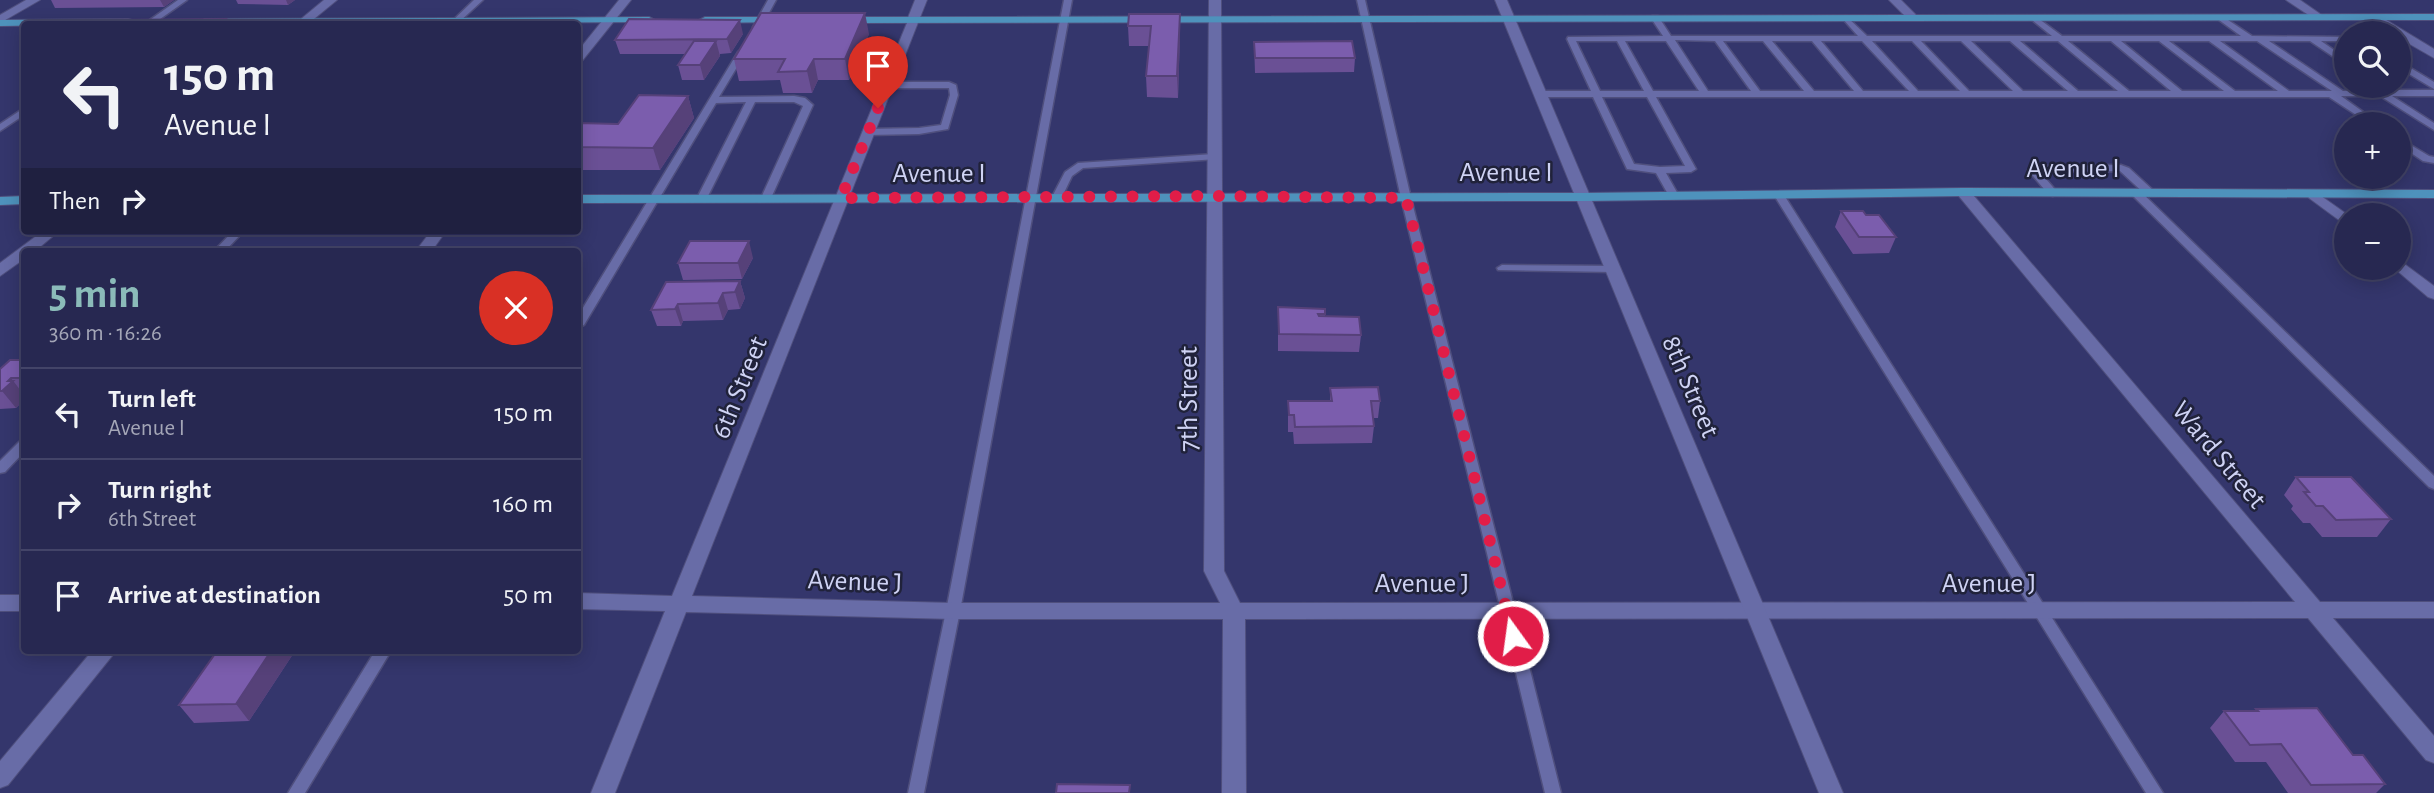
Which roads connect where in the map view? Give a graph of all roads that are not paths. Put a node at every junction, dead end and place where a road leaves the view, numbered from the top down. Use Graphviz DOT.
graph roads {
  1 [pos="34,0"];
  2 [pos="183,0"];
  3 [pos="331,0"];
  4 [pos="479,0"];
  5 [pos="625,0"];
  6 [pos="772,0"];
  7 [pos="921,0"];
  8 [pos="1069,0"];
  9 [pos="1215,0"];
  10 [pos="1361,0"];
  11 [pos="1501,0"];
  12 [pos="1895,0"];
  13 [pos="2292,0"];
  14 [pos="2374,17"];
  15 [pos="2434,17"];
  16 [pos="1065,18"];
  17 [pos="1364,18"];
  18 [pos="1508,18"];
  19 [pos="1654,18"];
  20 [pos="1846,18"];
  21 [pos="1913,18"];
  22 [pos="2035,18"];
  23 [pos="2222,18"];
  24 [pos="2320,18"];
  25 [pos="1215,19"];
  26 [pos="608,20"];
  27 [pos="663,20"];
  28 [pos="691,20"];
  29 [pos="761,20"];
  30 [pos="789,20"];
  31 [pos="830,20"];
  32 [pos="913,20"];
  33 [pos="153,21"];
  34 [pos="305,21"];
  35 [pos="457,21"];
  36 [pos="557,21"];
  37 [pos="0,22"];
  38 [pos="21,22"];
  39 [pos="754,31"];
  40 [pos="1619,38"];
  41 [pos="1669,38"];
  42 [pos="1717,38"];
  43 [pos="1765,38"];
  44 [pos="1814,38"];
  45 [pos="1865,38"];
  46 [pos="1914,38"];
  47 [pos="1963,38"];
  48 [pos="2012,38"];
  49 [pos="2059,38"];
  50 [pos="2112,38"];
  51 [pos="2160,38"];
  52 [pos="2210,38"];
  53 [pos="2254,38"];
  54 [pos="2311,38"];
  55 [pos="2334,39"];
  56 [pos="747,43"];
  57 [pos="581,54"];
  58 [pos="2334,54"];
  59 [pos="2434,54"];
  60 [pos="2411,72"];
  61 [pos="887,85"];
  62 [pos="2434,86"];
  63 [pos="2411,91"];
  64 [pos="2334,92"];
  65 [pos="2127,93"];
  66 [pos="2286,93"];
  67 [pos="2334,93"];
  68 [pos="2434,93"];
  69 [pos="1540,94"];
  70 [pos="1597,94"];
  71 [pos="1650,94"];
  72 [pos="1705,94"];
  73 [pos="1758,94"];
  74 [pos="1811,94"];
  75 [pos="1861,94"];
  76 [pos="1916,94"];
  77 [pos="1967,94"];
  78 [pos="2021,94"];
  79 [pos="2076,94"];
  80 [pos="2180,94"];
  81 [pos="2234,94"];
  82 [pos="2342,98"];
  83 [pos="2394,98"];
  84 [pos="752,99"];
  85 [pos="713,100"];
  86 [pos="2361,112"];
  87 [pos="21,113"];
  88 [pos="2434,127"];
  89 [pos="0,128"];
  90 [pos="868,132"];
  91 [pos="2411,149"];
  92 [pos="1214,157"];
  93 [pos="2434,160"];
  94 [pos="1660,170"];
  95 [pos="1963,192"];
  96 [pos="2053,193"];
  97 [pos="2136,193"];
  98 [pos="2151,194"];
  99 [pos="2434,194"];
  100 [pos="1779,195"];
  101 [pos="2314,195"];
  102 [pos="1214,196"];
  103 [pos="1674,196"];
  104 [pos="1030,197"];
  105 [pos="1057,197"];
  106 [pos="1583,197"];
  107 [pos="653,198"];
  108 [pos="702,198"];
  109 [pos="766,198"];
  110 [pos="841,198"];
  111 [pos="1406,198"];
  112 [pos="581,199"];
  113 [pos="21,200"];
  114 [pos="0,201"];
  115 [pos="2334,211"];
  116 [pos="47,235"];
  117 [pos="235,235"];
  118 [pos="30,248"];
  119 [pos="222,248"];
  120 [pos="21,255"];
  121 [pos="1502,268"];
  122 [pos="1613,269"];
  123 [pos="0,271"];
  124 [pos="2411,275"];
  125 [pos="2434,294"];
  126 [pos="581,319"];
  127 [pos="21,448"];
  128 [pos="0,469"];
  129 [pos="2434,484"];
  130 [pos="581,601"];
  131 [pos="0,603"];
  132 [pos="21,603"];
  133 [pos="679,604"];
  134 [pos="1506,610"];
  135 [pos="1755,610"];
  136 [pos="2040,610"];
  137 [pos="2315,610"];
  138 [pos="2434,610"];
  139 [pos="953,611"];
  140 [pos="1234,611"];
  141 [pos="103,654"];
  142 [pos="381,654"];
  143 [pos="2434,752"];
  144 [pos="0,778"];
  145 [pos="296,793"];
  146 [pos="603,793"];
  147 [pos="916,793"];
  148 [pos="1234,793"];
  149 [pos="1553,793"];
  150 [pos="1831,793"];
  151 [pos="2155,793"];
  1 -- 37 [label="street"];
  2 -- 33 [label="lane"];
  3 -- 34 [label="street"];
  4 -- 35 [label="lane"];
  5 -- 26 [label="street"];
  6 -- 29 [label="lane"];
  7 -- 32 [label="street, 6th Street"];
  8 -- 16 [label="lane"];
  9 -- 25 [label="street, 7th Street"];
  10 -- 17 [label="lane"];
  11 -- 18 [label="street, 8th Street"];
  12 -- 21 [label="street"];
  13 -- 24 [label="street"];
  14 -- 15 [label="main road"];
  14 -- 24 [label="main road"];
  14 -- 59 [label="street"];
  16 -- 25 [label="main road"];
  16 -- 32 [label="main road"];
  16 -- 104 [label="lane"];
  17 -- 18 [label="main road"];
  17 -- 25 [label="main road"];
  17 -- 111 [label="lane"];
  18 -- 19 [label="main road"];
  18 -- 69 [label="street, 8th Street"];
  19 -- 20 [label="main road"];
  19 -- 41 [label="lane"];
  20 -- 21 [label="main road"];
  20 -- 45 [label="lane"];
  21 -- 22 [label="main road"];
  22 -- 23 [label="main road"];
  22 -- 49 [label="lane"];
  23 -- 24 [label="main road"];
  23 -- 53 [label="lane"];
  25 -- 92 [label="street, 7th Street"];
  26 -- 27 [label="main road"];
  26 -- 36 [label="main road"];
  26 -- 57 [label="street"];
  28 -- 29 [label="main road"];
  29 -- 30 [label="main road"];
  29 -- 39 [label="lane"];
  31 -- 32 [label="main road"];
  32 -- 61 [label="street, 6th Street"];
  37 -- 38 [label="main road"];
  40 -- 41 [label="lane"];
  40 -- 70 [label="lane"];
  40 -- 71 [label="lane"];
  41 -- 42 [label="lane"];
  41 -- 72 [label="lane"];
  42 -- 43 [label="lane"];
  42 -- 73 [label="lane"];
  43 -- 44 [label="lane"];
  43 -- 74 [label="lane"];
  44 -- 45 [label="lane"];
  44 -- 75 [label="lane"];
  45 -- 46 [label="lane"];
  45 -- 76 [label="lane"];
  46 -- 47 [label="lane"];
  46 -- 77 [label="lane"];
  47 -- 48 [label="lane"];
  47 -- 78 [label="lane"];
  48 -- 49 [label="lane"];
  48 -- 79 [label="lane"];
  49 -- 50 [label="lane"];
  49 -- 65 [label="lane"];
  50 -- 51 [label="lane"];
  50 -- 80 [label="lane"];
  51 -- 52 [label="lane"];
  51 -- 81 [label="lane"];
  52 -- 53 [label="lane"];
  52 -- 66 [label="lane"];
  53 -- 54 [label="lane"];
  53 -- 64 [label="lane"];
  54 -- 55 [label="lane"];
  54 -- 58 [label="lane"];
  56 -- 85 [label="lane"];
  60 -- 62 [label="lane"];
  61 -- 90 [label="street, 6th Street"];
  61 -- 90 [label="lane"];
  63 -- 68 [label="lane"];
  65 -- 79 [label="lane"];
  65 -- 80 [label="lane"];
  66 -- 67 [label="lane"];
  66 -- 81 [label="lane"];
  69 -- 70 [label="lane"];
  69 -- 106 [label="street, 8th Street"];
  70 -- 71 [label="lane"];
  70 -- 94 [label="lane"];
  71 -- 72 [label="lane"];
  71 -- 94 [label="lane"];
  72 -- 73 [label="lane"];
  73 -- 74 [label="lane"];
  74 -- 75 [label="lane"];
  75 -- 76 [label="lane"];
  76 -- 77 [label="lane"];
  77 -- 78 [label="lane"];
  78 -- 79 [label="lane"];
  80 -- 81 [label="lane"];
  82 -- 86 [label="lane"];
  83 -- 88 [label="lane"];
  84 -- 85 [label="lane"];
  84 -- 108 [label="lane"];
  84 -- 109 [label="lane"];
  85 -- 107 [label="lane"];
  87 -- 89 [label="lane"];
  90 -- 110 [label="street, 6th Street"];
  91 -- 93 [label="lane"];
  92 -- 102 [label="street, 7th Street"];
  92 -- 105 [label="lane"];
  94 -- 103 [label="lane"];
  95 -- 96 [label="main road, Avenue I"];
  95 -- 100 [label="main road, Avenue I"];
  95 -- 137 [label="street, Ward Street"];
  96 -- 97 [label="main road, Avenue I"];
  96 -- 98 [label="lane"];
  97 -- 98 [label="main road, Avenue I"];
  97 -- 129 [label="lane"];
  98 -- 101 [label="main road, Avenue I"];
  99 -- 101 [label="main road, Avenue I"];
  100 -- 103 [label="main road, Avenue I"];
  100 -- 136 [label="lane"];
  101 -- 115 [label="street"];
  102 -- 105 [label="main road, Avenue I"];
  102 -- 111 [label="main road, Avenue I"];
  102 -- 140 [label="street, 7th Street"];
  103 -- 106 [label="main road, Avenue I"];
  104 -- 105 [label="main road, Avenue I"];
  104 -- 110 [label="main road, Avenue I"];
  104 -- 139 [label="lane"];
  106 -- 111 [label="main road, Avenue I"];
  106 -- 122 [label="street, 8th Street"];
  107 -- 108 [label="main road, Avenue I"];
  107 -- 112 [label="main road, Avenue I"];
  107 -- 126 [label="lane"];
  108 -- 109 [label="main road, Avenue I"];
  109 -- 110 [label="main road, Avenue I"];
  110 -- 133 [label="street, 6th Street"];
  111 -- 134 [label="lane"];
  113 -- 114 [label="main road"];
  116 -- 118 [label="street"];
  117 -- 119 [label="lane"];
  120 -- 123 [label="street"];
  121 -- 122 [label="lane"];
  122 -- 135 [label="street, 8th Street"];
  124 -- 125 [label="street"];
  127 -- 128 [label="lane"];
  130 -- 133 [label="street, Avenue J"];
  131 -- 132 [label="street"];
  133 -- 139 [label="street, Avenue J"];
  133 -- 146 [label="street, 6th Street"];
  134 -- 135 [label="street, Avenue J"];
  134 -- 140 [label="street, Avenue J"];
  134 -- 149 [label="lane"];
  135 -- 136 [label="street, Avenue J"];
  135 -- 150 [label="street, 8th Street"];
  136 -- 137 [label="street, Avenue J"];
  136 -- 151 [label="lane"];
  137 -- 138 [label="street, Avenue J"];
  137 -- 143 [label="street, Ward Street"];
  139 -- 140 [label="street, Avenue J"];
  139 -- 147 [label="lane"];
  140 -- 148 [label="street, 7th Street"];
  141 -- 144 [label="street"];
  142 -- 145 [label="lane"];
}
